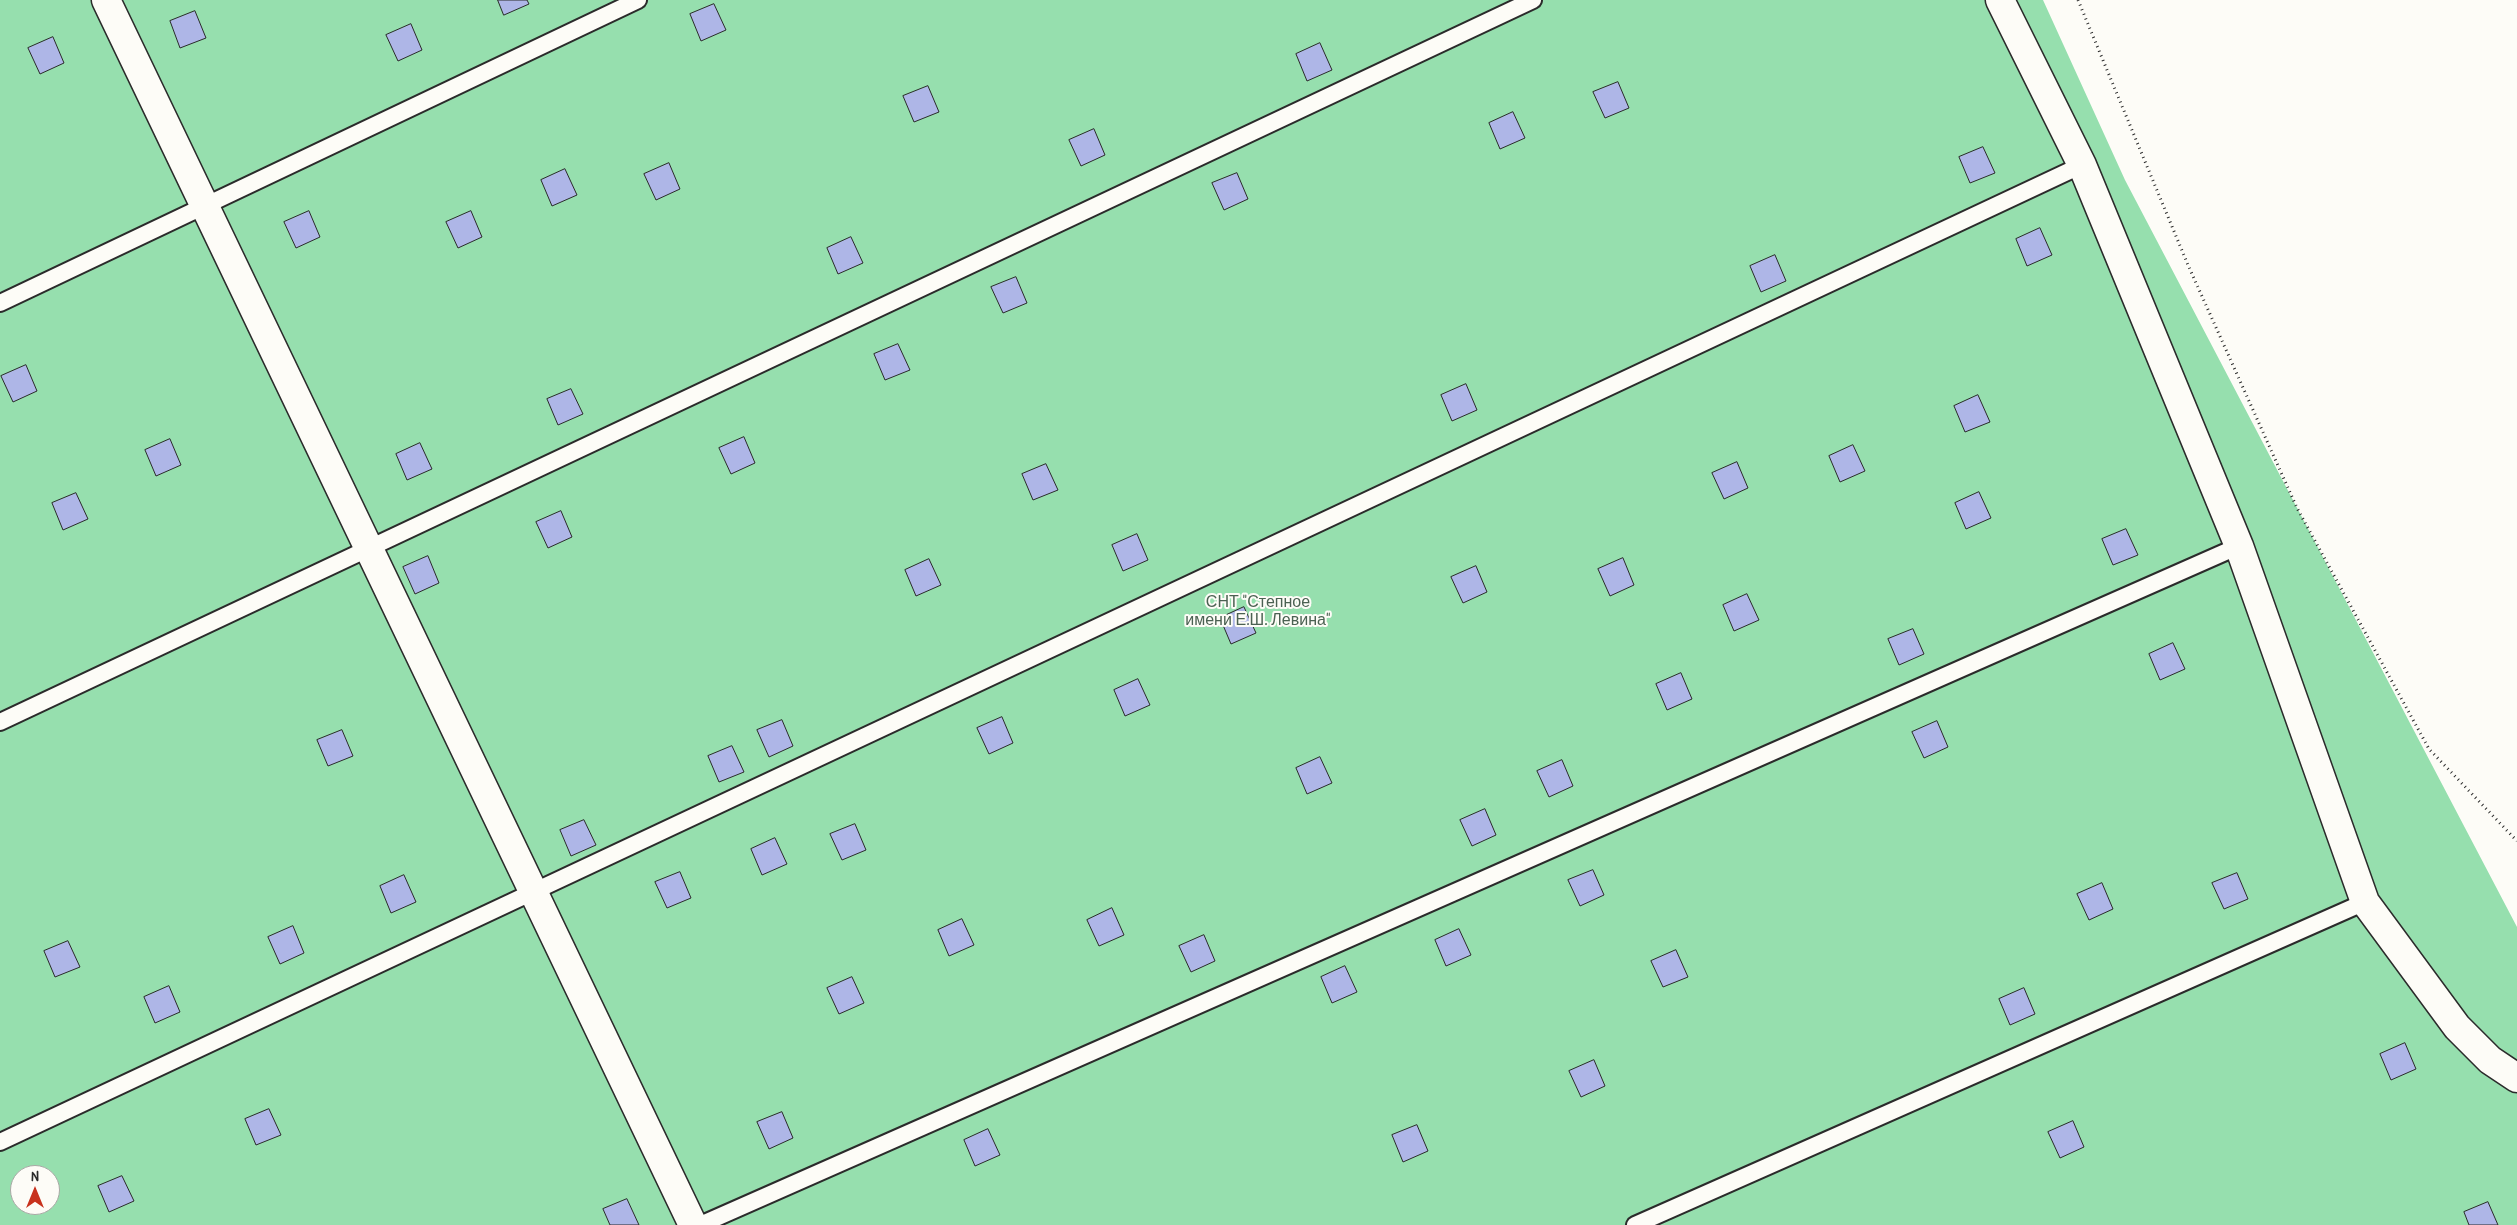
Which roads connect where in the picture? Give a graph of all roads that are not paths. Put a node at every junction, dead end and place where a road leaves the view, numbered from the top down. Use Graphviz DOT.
graph roads {
  1 [pos="106,0"];
  2 [pos="638,0"];
  3 [pos="1533,0"];
  4 [pos="2000,0"];
  5 [pos="2082,165"];
  6 [pos="204,206"];
  7 [pos="0,303"];
  8 [pos="2239,546"];
  9 [pos="370,550"];
  10 [pos="0,722"];
  11 [pos="534,892"];
  12 [pos="2365,902"];
  13 [pos="2517,1078"];
  14 [pos="0,1142"];
  15 [pos="693,1225"];
  16 [pos="700,1225"];
  17 [pos="1635,1225"];
  1 -- 6 [label="street"];
  2 -- 6 [label="lane"];
  3 -- 9 [label="lane"];
  4 -- 5 [label="street"];
  5 -- 8 [label="street"];
  5 -- 11 [label="lane"];
  6 -- 7 [label="lane"];
  6 -- 9 [label="street"];
  8 -- 12 [label="street"];
  8 -- 16 [label="lane"];
  9 -- 10 [label="lane"];
  9 -- 11 [label="street"];
  11 -- 14 [label="lane"];
  11 -- 15 [label="street"];
  12 -- 13 [label="street"];
  12 -- 17 [label="lane"];
}
